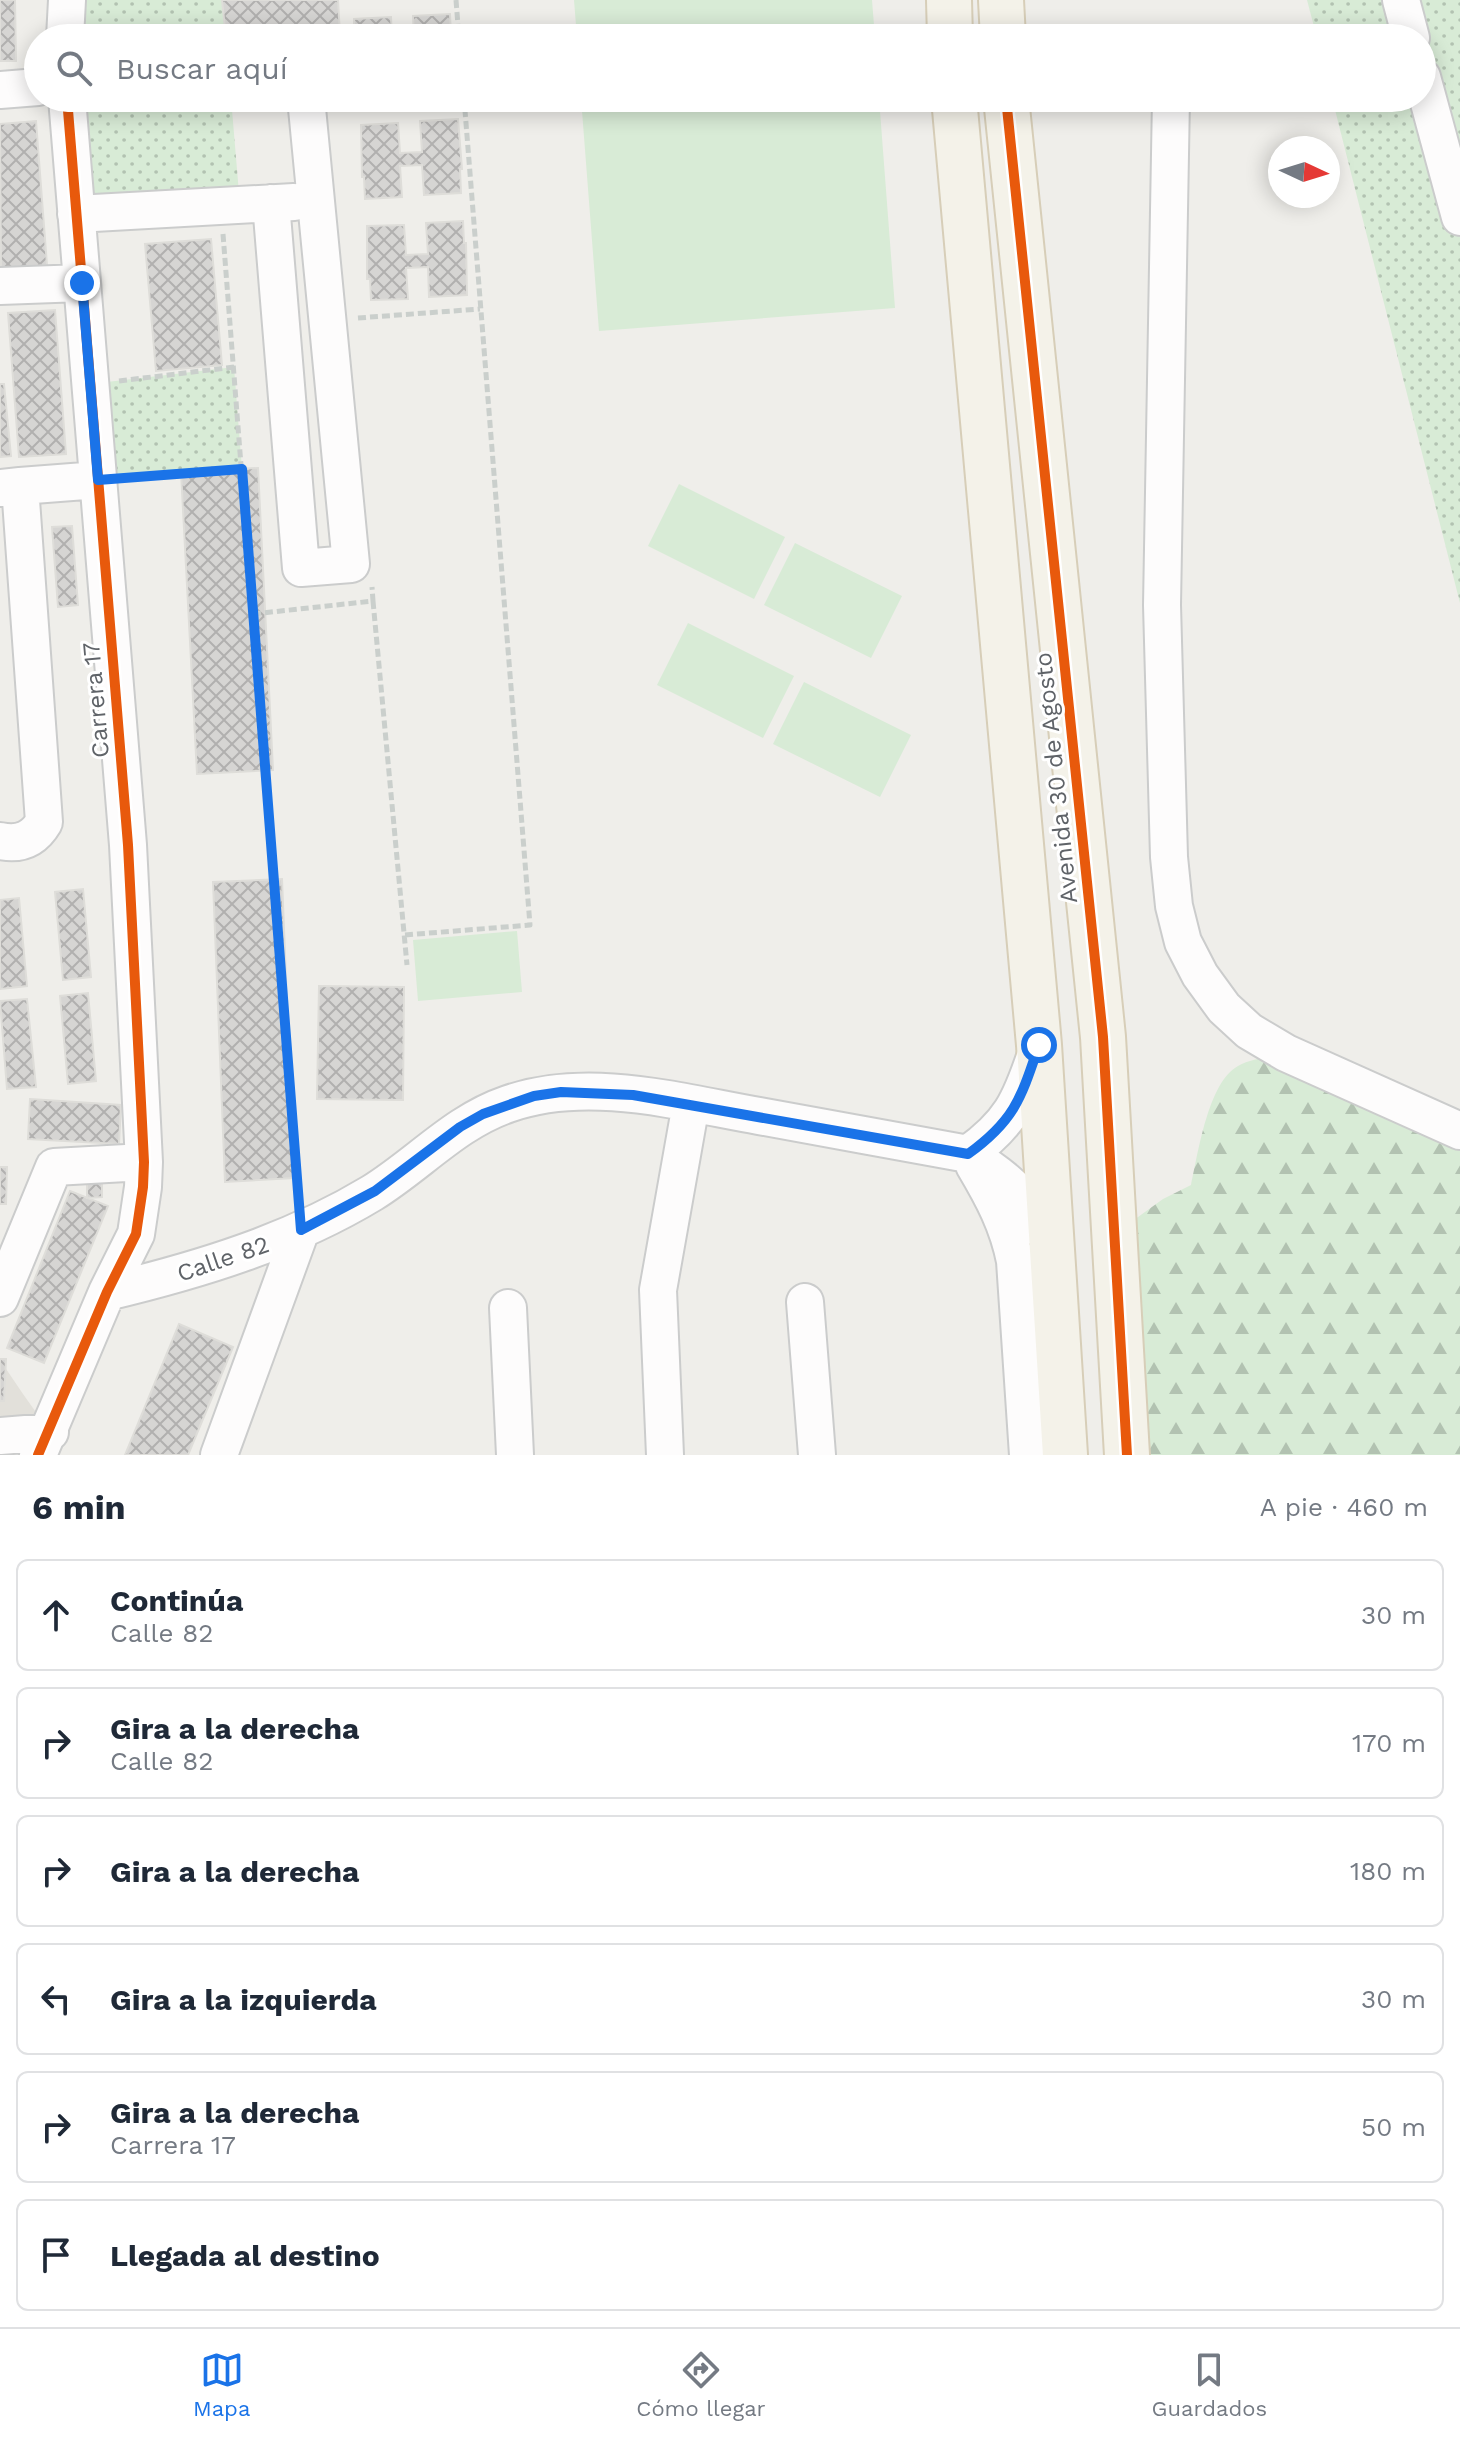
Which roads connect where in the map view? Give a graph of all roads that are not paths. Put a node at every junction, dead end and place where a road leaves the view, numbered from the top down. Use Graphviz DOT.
graph roads {
  1 [pos="67,0"];
  2 [pos="949,0"];
  3 [pos="1001,0"];
  4 [pos="1401,0"];
  5 [pos="66,24"];
  6 [pos="950,24"];
  7 [pos="1002,24"];
  8 [pos="1407,24"];
  9 [pos="24,88"];
  10 [pos="0,90"];
  11 [pos="68,112"];
  12 [pos="307,112"];
  13 [pos="955,112"];
  14 [pos="1007,112"];
  15 [pos="1171,112"];
  16 [pos="1432,112"];
  17 [pos="316,200"];
  18 [pos="271,203"];
  19 [pos="76,214"];
  20 [pos="1460,217"];
  21 [pos="82,283"];
  22 [pos="0,286"];
  23 [pos="98,480"];
  24 [pos="10,487"];
  25 [pos="0,841"];
  26 [pos="1039,1045"];
  27 [pos="691,1104"];
  28 [pos="1460,1131"];
  29 [pos="968,1154"];
  30 [pos="144,1162"];
  31 [pos="15,1226"];
  32 [pos="301,1230"];
  33 [pos="1051,1244"];
  34 [pos="107,1292"];
  35 [pos="0,1298"];
  36 [pos="805,1302"];
  37 [pos="508,1308"];
  38 [pos="242,1394"];
  39 [pos="0,1436"];
  40 [pos="44,1444"];
  41 [pos="219,1455"];
  42 [pos="246,1455"];
  43 [pos="515,1455"];
  44 [pos="665,1455"];
  45 [pos="817,1455"];
  46 [pos="1028,1455"];
  47 [pos="1065,1455"];
  48 [pos="1127,1455"];
  1 -- 5 [label="street"];
  2 -- 6 [label="main road"];
  3 -- 7 [label="main road"];
  4 -- 8 [label="street"];
  9 -- 10 [label="street"];
  11 -- 19 [label="street, Carrera 17"];
  12 -- 17 [label="street"];
  13 -- 26 [label="main road, Avenida 30 de Agosto"];
  14 -- 48 [label="main road, Avenida 30 de Agosto"];
  15 -- 28 [label="street"];
  16 -- 20 [label="street"];
  17 -- 18 [label="street"];
  17 -- 18 [label="street"];
  18 -- 19 [label="street"];
  19 -- 21 [label="street, Carrera 17"];
  21 -- 22 [label="street"];
  21 -- 23 [label="street, Carrera 17"];
  23 -- 24 [label="street"];
  23 -- 30 [label="street, Carrera 17"];
  24 -- 25 [label="street"];
  26 -- 29 [label="street"];
  26 -- 33 [label="main road, Avenida 30 de Agosto"];
  27 -- 29 [label="street, Calle 82"];
  27 -- 32 [label="street, Calle 82"];
  27 -- 44 [label="street"];
  29 -- 33 [label="street, Calle 82"];
  29 -- 46 [label="street"];
  30 -- 31 [label="street"];
  30 -- 34 [label="street, Carrera 17"];
  31 -- 35 [label="street"];
  32 -- 34 [label="street, Calle 82"];
  32 -- 38 [label="street"];
  33 -- 47 [label="main road, Avenida 30 de Agosto"];
  34 -- 40 [label="street, Carrera 17"];
  36 -- 45 [label="street"];
  37 -- 43 [label="street"];
  38 -- 41 [label="street"];
  38 -- 42 [label="street"];
  39 -- 40 [label="street"];
}
